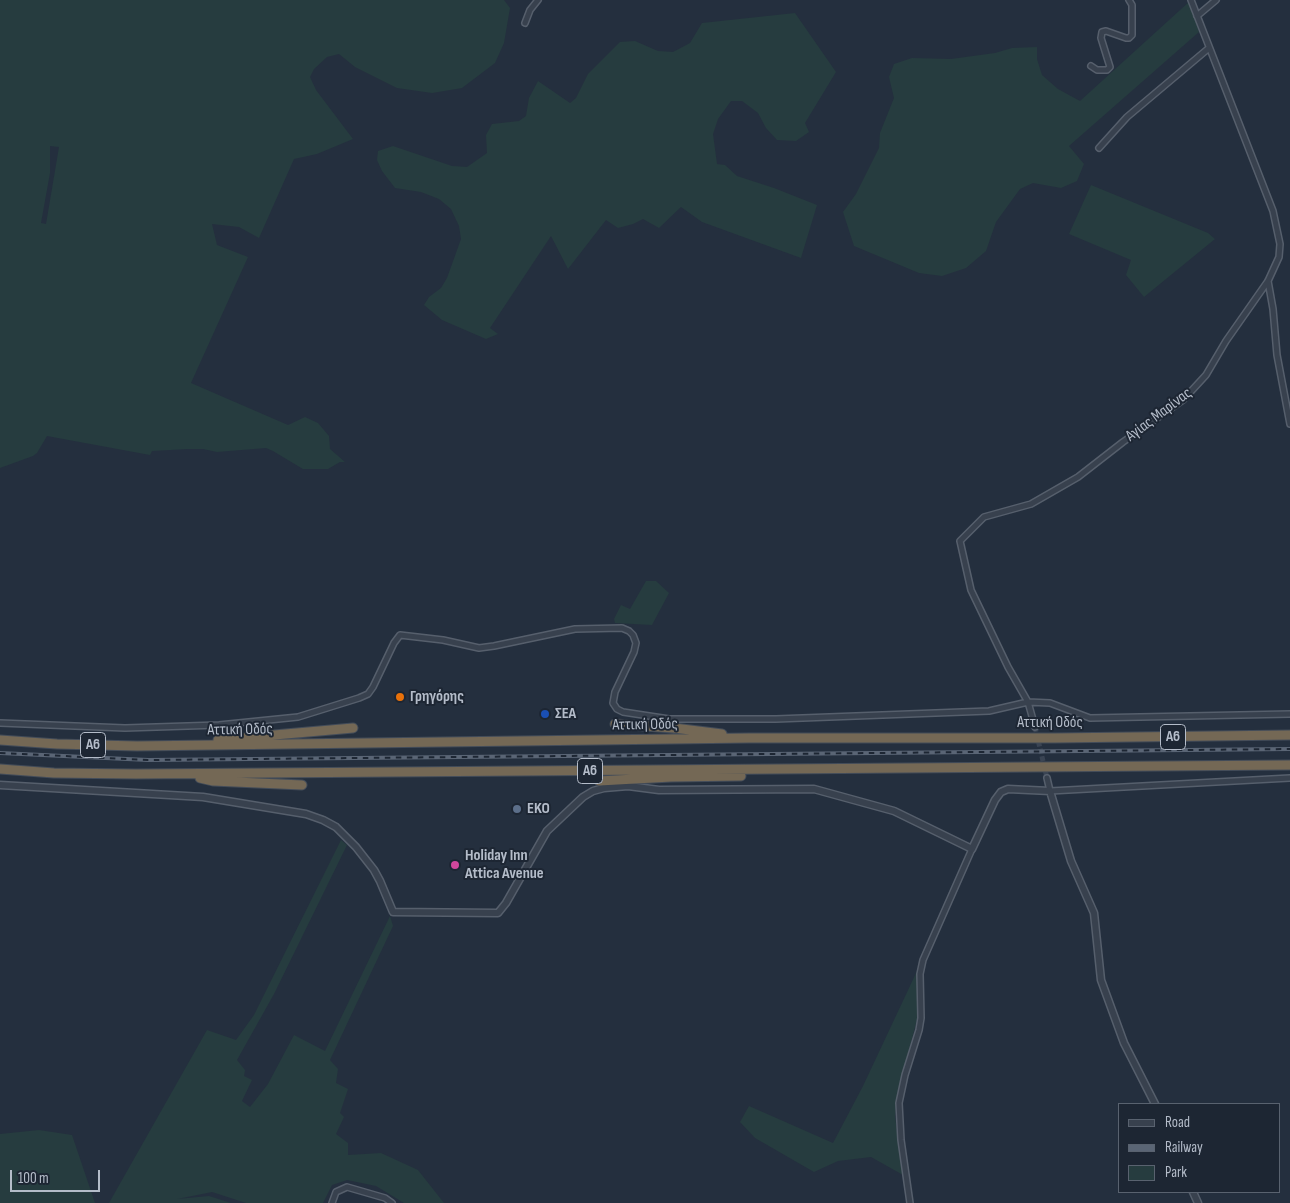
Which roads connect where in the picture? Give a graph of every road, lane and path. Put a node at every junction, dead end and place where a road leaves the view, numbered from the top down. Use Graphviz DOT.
graph roads {
  1 [pos="538,0"];
  2 [pos="1129,0"];
  3 [pos="1191,0"];
  4 [pos="1216,0"];
  5 [pos="1197,16"];
  6 [pos="525,23"];
  7 [pos="1209,48"];
  8 [pos="1092,66"];
  9 [pos="1099,148"];
  10 [pos="1268,281"];
  11 [pos="1290,424"];
  12 [pos="1028,702"];
  13 [pos="1290,714"];
  14 [pos="0,723"];
  15 [pos="615,724"];
  16 [pos="1035,727"];
  17 [pos="353,728"];
  18 [pos="1290,735"];
  19 [pos="749,738"];
  20 [pos="0,740"];
  21 [pos="187,746"];
  22 [pos="1290,765"];
  23 [pos="0,769"];
  24 [pos="821,770"];
  25 [pos="185,774"];
  26 [pos="1047,778"];
  27 [pos="1290,778"];
  28 [pos="599,781"];
  29 [pos="0,785"];
  30 [pos="302,785"];
  31 [pos="1050,791"];
  32 [pos="972,849"];
  33 [pos="1154,1103"];
  34 [pos="332,1203"];
  35 [pos="392,1203"];
  36 [pos="910,1203"];
  1 -- 6 [label="street"];
  2 -- 8 [label="street"];
  3 -- 5 [label="street, Αγίας Μαρίνας"];
  4 -- 5 [label="street"];
  5 -- 7 [label="street, Αγίας Μαρίνας"];
  7 -- 9 [label="street"];
  7 -- 10 [label="street, Αγίας Μαρίνας"];
  10 -- 11 [label="street"];
  10 -- 12 [label="street, Αγίας Μαρίνας"];
  12 -- 13 [label="street"];
  12 -- 14 [label="street"];
  12 -- 16 [label="street"];
  15 -- 19 [label="highway"];
  17 -- 21 [label="highway"];
  18 -- 19 [label="highway, Αττική Οδός / Α6"];
  19 -- 21 [label="highway, Αττική Οδός / Α6"];
  20 -- 21 [label="highway, Αττική Οδός / Α6"];
  22 -- 24 [label="highway, Α6"];
  23 -- 25 [label="highway, Α6"];
  24 -- 25 [label="highway, Α6"];
  24 -- 28 [label="highway"];
  25 -- 30 [label="highway"];
  26 -- 31 [label="street"];
  27 -- 31 [label="street"];
  29 -- 32 [label="street"];
  31 -- 32 [label="street"];
  31 -- 33 [label="street"];
  32 -- 36 [label="street"];
  34 -- 35 [label="street"];
}
